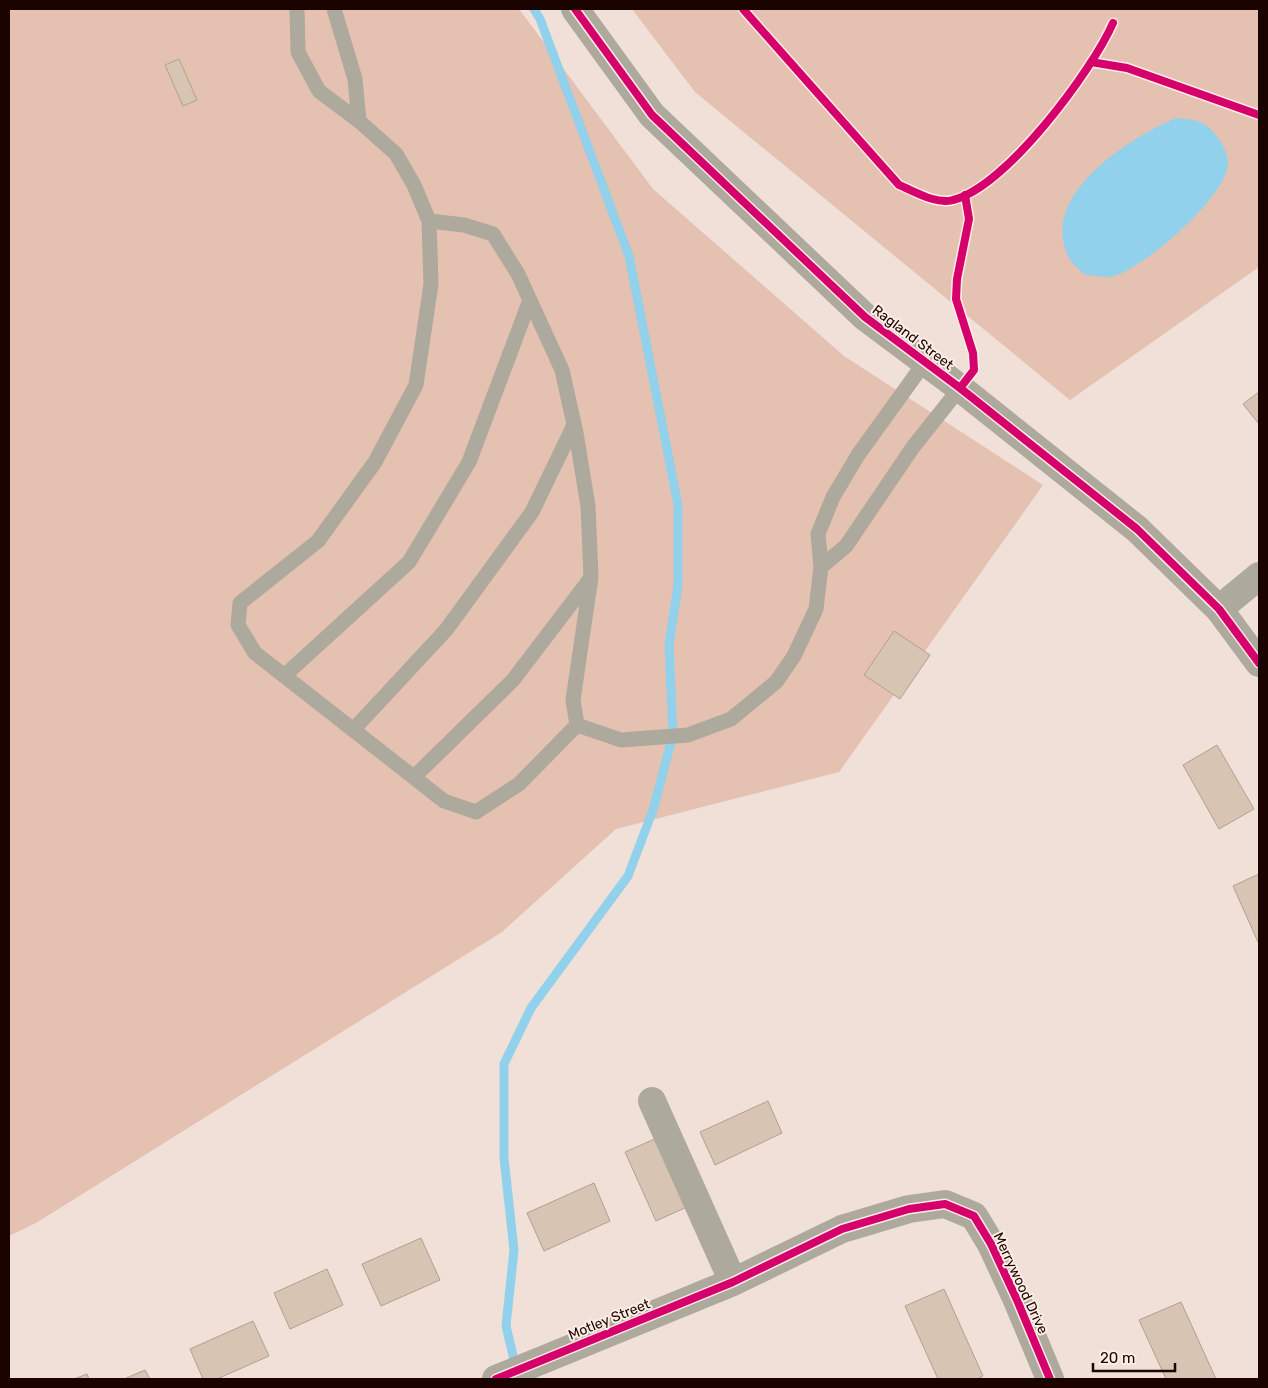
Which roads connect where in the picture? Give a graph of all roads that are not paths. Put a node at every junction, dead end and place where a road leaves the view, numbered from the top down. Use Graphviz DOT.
graph roads {
  1 [pos="297,9"];
  2 [pos="334,9"];
  3 [pos="574,9"];
  4 [pos="359,121"];
  5 [pos="429,221"];
  6 [pos="530,300"];
  7 [pos="925,362"];
  8 [pos="960,388"];
  9 [pos="574,425"];
  10 [pos="822,567"];
  11 [pos="1259,576"];
  12 [pos="591,577"];
  13 [pos="1219,609"];
  14 [pos="1259,663"];
  15 [pos="284,676"];
  16 [pos="577,725"];
  17 [pos="353,730"];
  18 [pos="414,777"];
  19 [pos="652,1101"];
  20 [pos="733,1282"];
  21 [pos="496,1379"];
  22 [pos="1050,1379"];
  1 -- 4 [label="lane"];
  2 -- 4 [label="lane"];
  3 -- 7 [label="street, Ragland Street"];
  4 -- 5 [label="lane"];
  5 -- 6 [label="lane"];
  5 -- 15 [label="lane"];
  6 -- 9 [label="lane"];
  6 -- 15 [label="lane"];
  7 -- 8 [label="street, Ragland Street"];
  7 -- 10 [label="lane"];
  8 -- 10 [label="lane"];
  8 -- 13 [label="street, Ragland Street"];
  9 -- 12 [label="lane"];
  9 -- 17 [label="lane"];
  10 -- 16 [label="lane"];
  11 -- 13 [label="street"];
  12 -- 16 [label="lane"];
  12 -- 18 [label="lane"];
  13 -- 14 [label="street, Ragland Street"];
  15 -- 17 [label="lane"];
  16 -- 18 [label="lane"];
  17 -- 18 [label="lane"];
  19 -- 20 [label="street"];
  20 -- 21 [label="street, Motley Street"];
  20 -- 22 [label="street, Merrywood Drive"];
}
